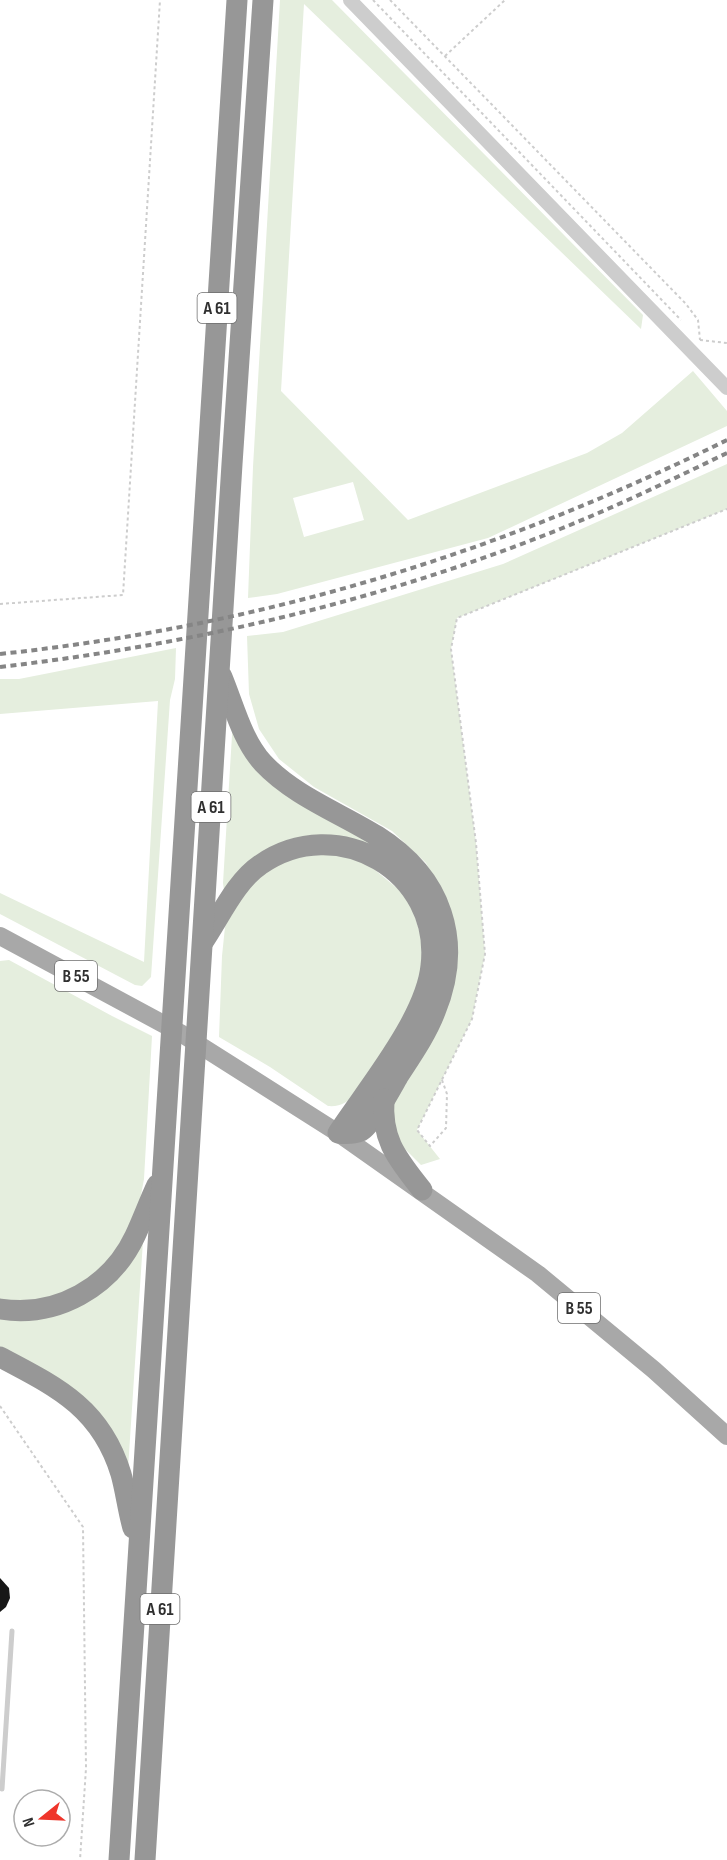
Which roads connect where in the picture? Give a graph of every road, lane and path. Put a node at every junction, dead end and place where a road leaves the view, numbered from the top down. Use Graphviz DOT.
graph roads {
  1 [pos="160,0"];
  2 [pos="237,0"];
  3 [pos="263,0"];
  4 [pos="350,0"];
  5 [pos="373,0"];
  6 [pos="390,0"];
  7 [pos="505,0"];
  8 [pos="445,56"];
  9 [pos="686,325"];
  10 [pos="693,333"];
  11 [pos="727,343"];
  12 [pos="696,346"];
  13 [pos="727,388"];
  14 [pos="727,509"];
  15 [pos="0,604"];
  16 [pos="453,638"];
  17 [pos="220,671"];
  18 [pos="0,936"];
  19 [pos="203,942"];
  20 [pos="384,1099"];
  21 [pos="338,1132"];
  22 [pos="162,1174"];
  23 [pos="422,1190"];
  24 [pos="0,1309"];
  25 [pos="0,1357"];
  26 [pos="0,1406"];
  27 [pos="727,1437"];
  28 [pos="139,1550"];
  29 [pos="12,1631"];
  30 [pos="2,1789"];
  31 [pos="80,1860"];
  32 [pos="119,1860"];
  33 [pos="145,1860"];
  1 -- 15 [label="path"];
  2 -- 22 [label="highway, A 61"];
  3 -- 17 [label="highway, A 61"];
  4 -- 12 [label="street"];
  5 -- 9 [label="path"];
  6 -- 8 [label="path"];
  7 -- 8 [label="path"];
  8 -- 12 [label="path"];
  10 -- 12 [label="path"];
  11 -- 12 [label="path"];
  12 -- 13 [label="street"];
  14 -- 16 [label="path"];
  17 -- 19 [label="highway, A 61"];
  17 -- 20 [label="highway"];
  18 -- 21 [label="main road, B 55"];
  19 -- 21 [label="highway"];
  19 -- 33 [label="highway, A 61"];
  20 -- 21 [label="highway"];
  20 -- 23 [label="highway"];
  21 -- 23 [label="main road, B 55"];
  22 -- 24 [label="highway"];
  22 -- 28 [label="highway, A 61"];
  23 -- 27 [label="main road, B 55"];
  25 -- 28 [label="highway"];
  26 -- 31 [label="path"];
  28 -- 32 [label="highway, A 61"];
  29 -- 30 [label="lane"];
}
